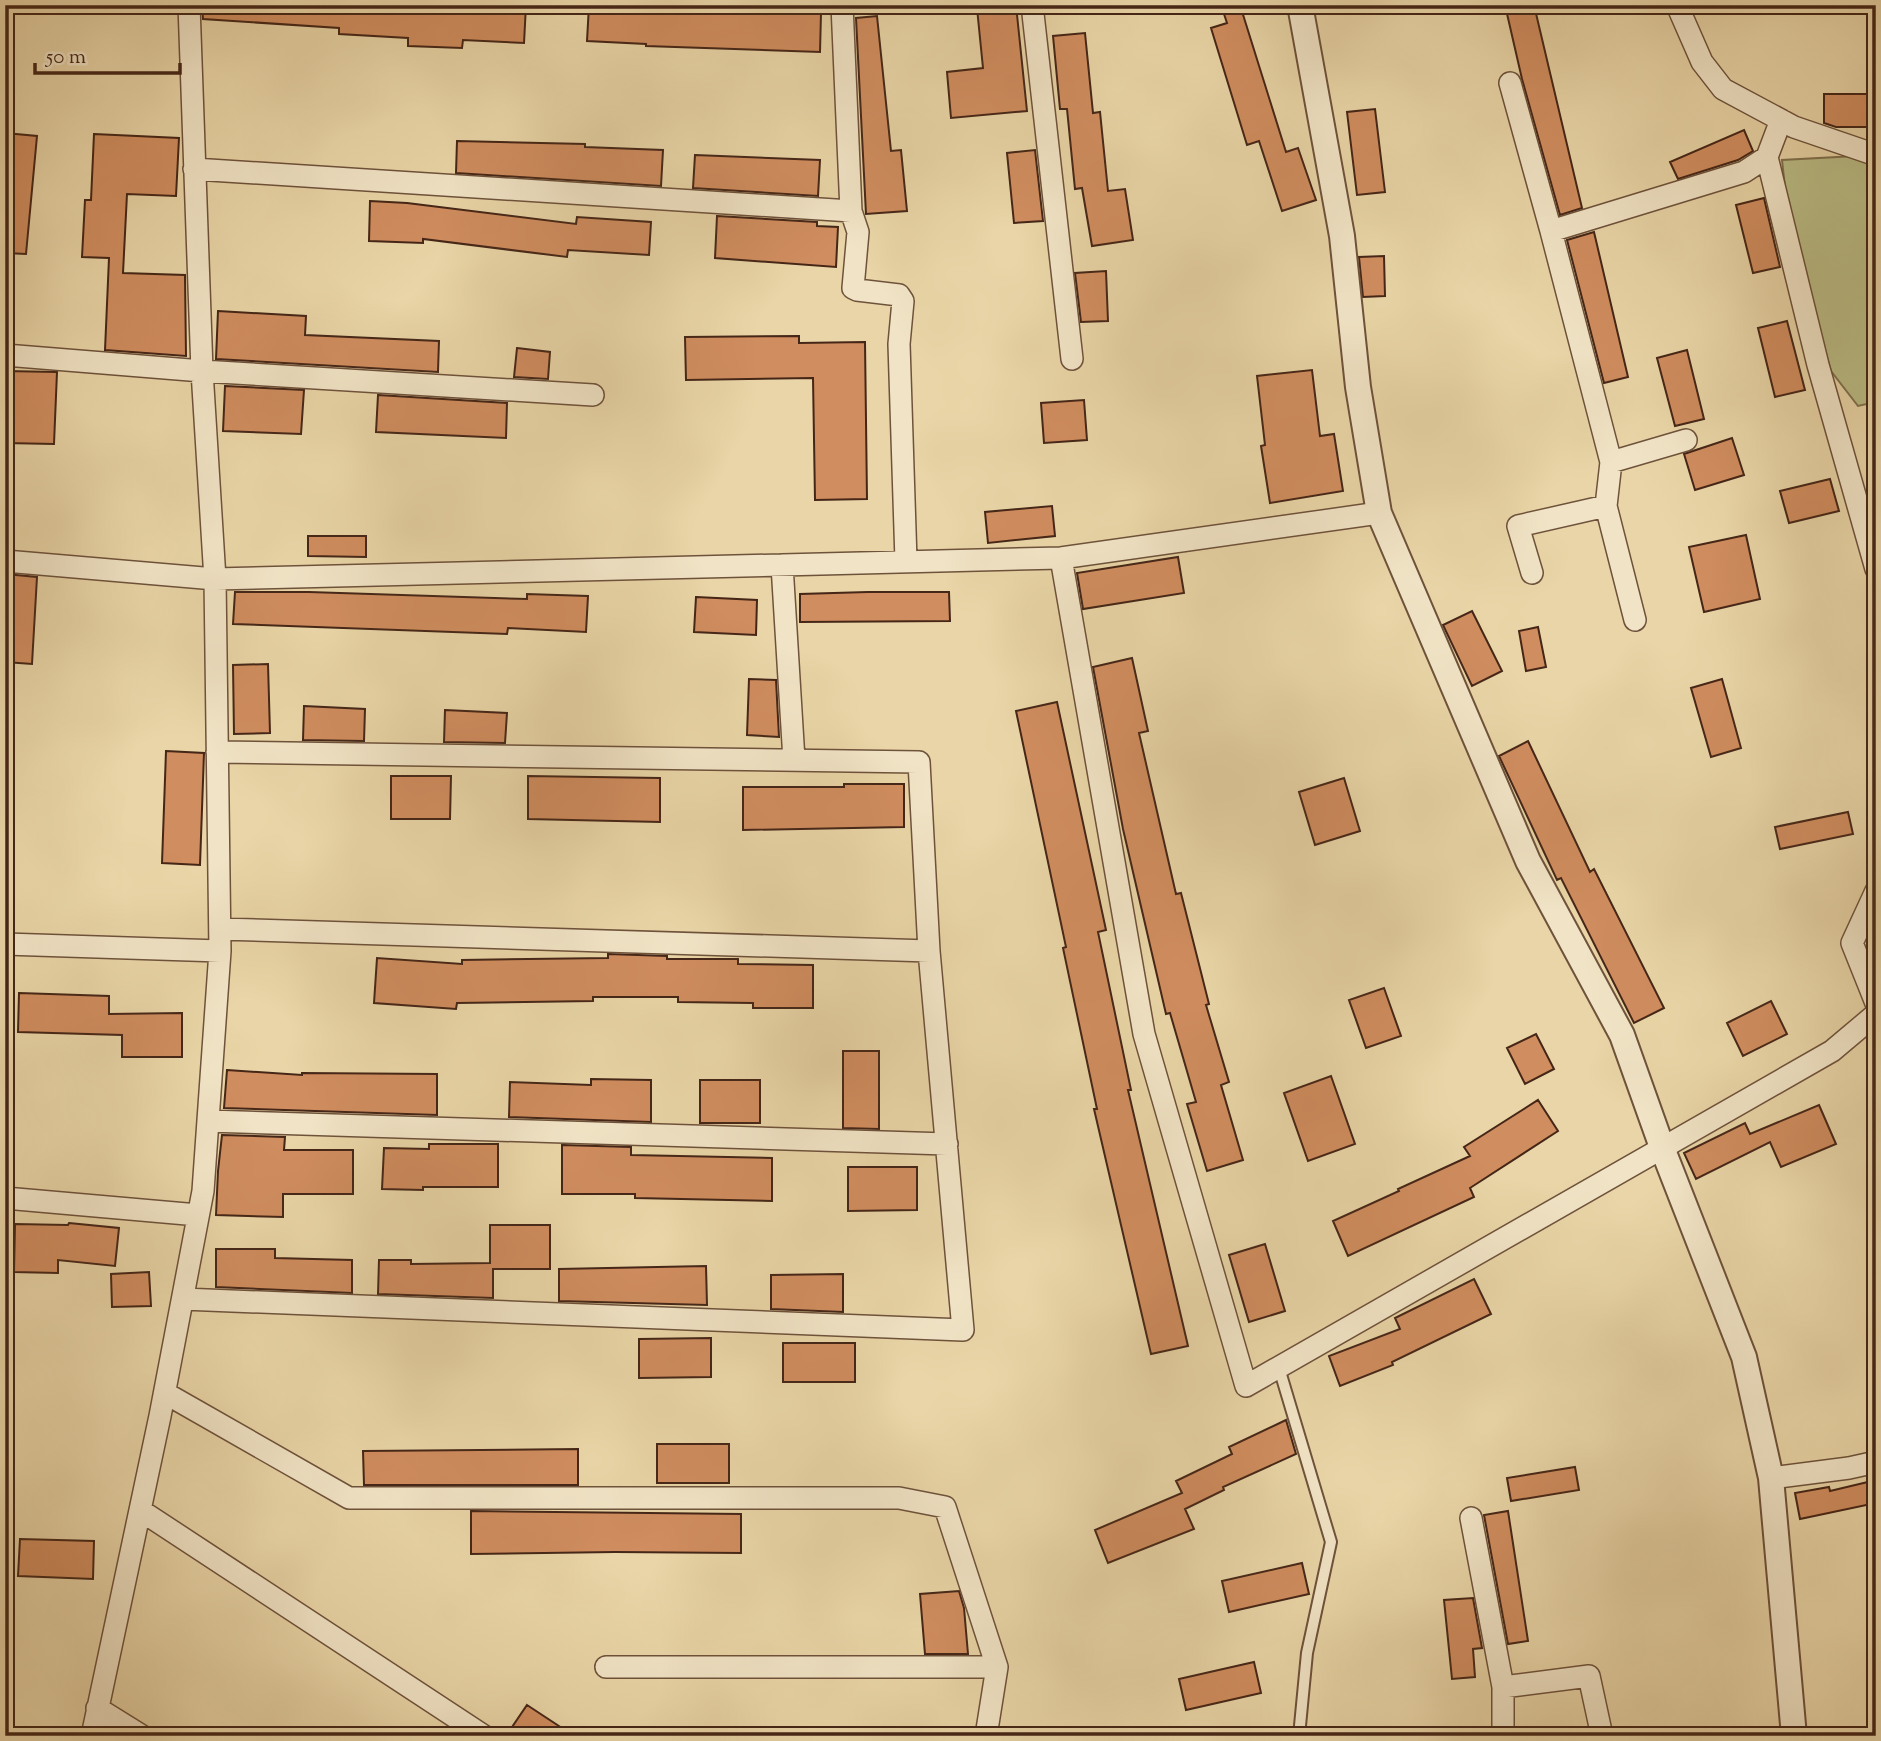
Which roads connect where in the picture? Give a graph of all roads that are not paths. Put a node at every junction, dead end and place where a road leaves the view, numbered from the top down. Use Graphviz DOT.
graph roads {
  1 [pos="189,5"];
  2 [pos="842,5"];
  3 [pos="1032,5"];
  4 [pos="1300,5"];
  5 [pos="1677,5"];
  6 [pos="1510,83"];
  7 [pos="1782,120"];
  8 [pos="1876,155"];
  9 [pos="1767,157"];
  10 [pos="194,169"];
  11 [pos="851,211"];
  12 [pos="1551,231"];
  13 [pos="5,355"];
  14 [pos="1072,359"];
  15 [pos="202,371"];
  16 [pos="593,396"];
  17 [pos="1686,440"];
  18 [pos="1611,462"];
  19 [pos="1606,506"];
  20 [pos="1379,513"];
  21 [pos="1061,558"];
  22 [pos="5,561"];
  23 [pos="906,561"];
  24 [pos="782,565"];
  25 [pos="1876,569"];
  26 [pos="1532,573"];
  27 [pos="215,579"];
  28 [pos="1635,620"];
  29 [pos="217,752"];
  30 [pos="794,760"];
  31 [pos="1876,891"];
  32 [pos="220,929"];
  33 [pos="5,944"];
  34 [pos="220,951"];
  35 [pos="929,951"];
  36 [pos="1876,1003"];
  37 [pos="1876,1014"];
  38 [pos="208,1121"];
  39 [pos="947,1144"];
  40 [pos="1663,1150"];
  41 [pos="5,1198"];
  42 [pos="198,1215"];
  43 [pos="183,1299"];
  44 [pos="1279,1368"];
  45 [pos="165,1393"];
  46 [pos="1876,1462"];
  47 [pos="1771,1478"];
  48 [pos="140,1510"];
  49 [pos="1471,1518"];
  50 [pos="606,1667"];
  51 [pos="997,1667"];
  52 [pos="1503,1687"];
  53 [pos="97,1708"];
  54 [pos="92,1736"];
  55 [pos="142,1736"];
  56 [pos="484,1736"];
  57 [pos="986,1736"];
  58 [pos="1299,1736"];
  59 [pos="1503,1736"];
  60 [pos="1602,1736"];
  61 [pos="1794,1736"];
  1 -- 10 [label="street"];
  2 -- 11 [label="street"];
  3 -- 14 [label="street"];
  4 -- 20 [label="street"];
  5 -- 7 [label="street"];
  6 -- 12 [label="street"];
  7 -- 8 [label="street"];
  7 -- 9 [label="street"];
  9 -- 12 [label="street"];
  9 -- 25 [label="street"];
  10 -- 11 [label="street"];
  10 -- 15 [label="street"];
  11 -- 23 [label="street"];
  12 -- 18 [label="street"];
  13 -- 15 [label="street"];
  15 -- 16 [label="street"];
  15 -- 27 [label="street"];
  17 -- 18 [label="street"];
  18 -- 19 [label="street"];
  19 -- 26 [label="street"];
  19 -- 28 [label="street"];
  20 -- 21 [label="street"];
  20 -- 40 [label="street"];
  21 -- 23 [label="street"];
  21 -- 44 [label="street"];
  22 -- 27 [label="street"];
  23 -- 24 [label="street"];
  24 -- 27 [label="street"];
  24 -- 30 [label="street"];
  27 -- 29 [label="street"];
  29 -- 30 [label="street"];
  29 -- 32 [label="street"];
  30 -- 35 [label="street"];
  31 -- 36 [label="street"];
  32 -- 34 [label="street"];
  32 -- 35 [label="street"];
  33 -- 34 [label="street"];
  34 -- 38 [label="street"];
  35 -- 39 [label="street"];
  37 -- 40 [label="street"];
  38 -- 39 [label="street"];
  38 -- 42 [label="street"];
  39 -- 43 [label="street"];
  40 -- 44 [label="street"];
  40 -- 47 [label="street"];
  41 -- 42 [label="street"];
  42 -- 43 [label="street"];
  43 -- 45 [label="street"];
  44 -- 58 [label="lane"];
  45 -- 48 [label="street"];
  45 -- 51 [label="street"];
  46 -- 47 [label="street"];
  47 -- 61 [label="street"];
  48 -- 53 [label="street"];
  48 -- 56 [label="street"];
  49 -- 52 [label="street"];
  50 -- 51 [label="street"];
  51 -- 57 [label="street"];
  52 -- 59 [label="street"];
  52 -- 60 [label="street"];
  53 -- 54 [label="street"];
  53 -- 55 [label="street"];
}
